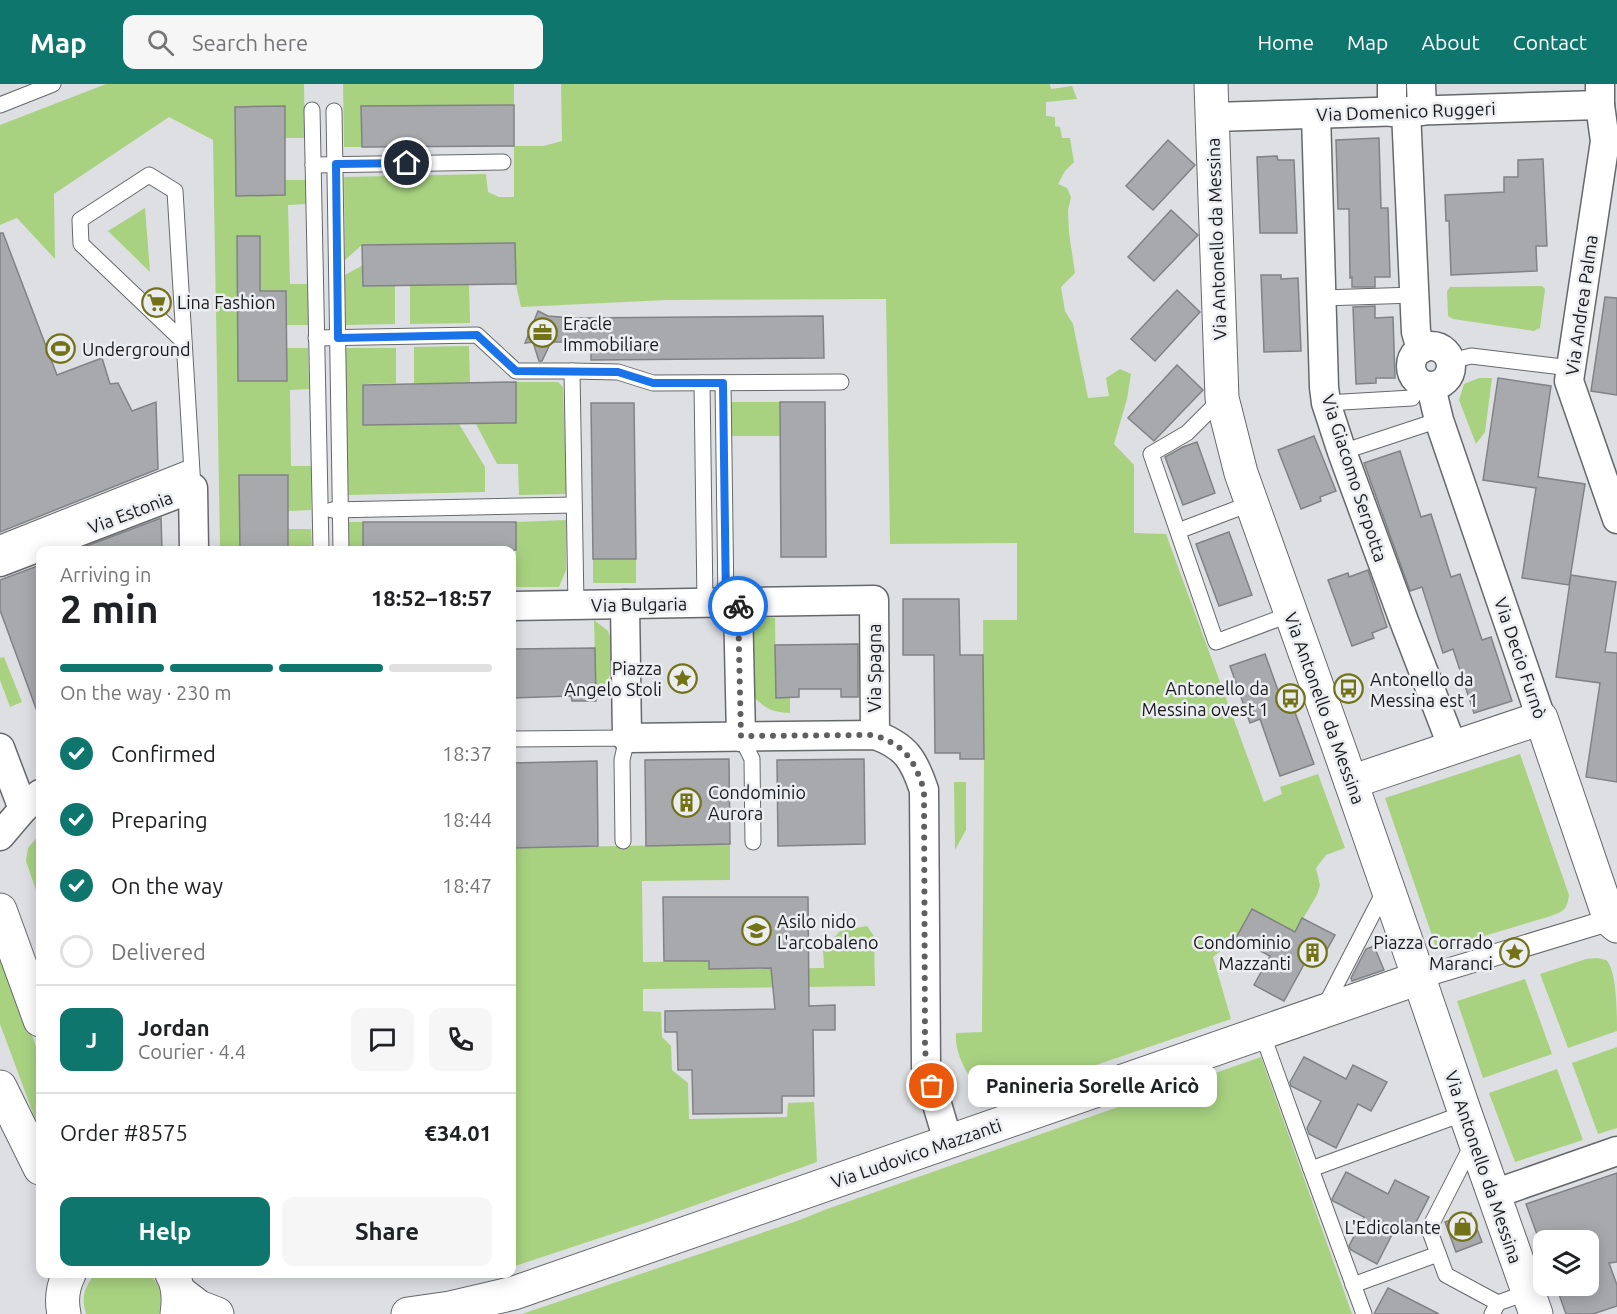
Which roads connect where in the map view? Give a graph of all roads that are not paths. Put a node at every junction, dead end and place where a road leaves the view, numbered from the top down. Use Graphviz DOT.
graph roads {
  1 [pos="53,84"];
  2 [pos="1211,84"];
  3 [pos="1600,95"];
  4 [pos="1407,100"];
  5 [pos="0,105"];
  6 [pos="312,110"];
  7 [pos="334,111"];
  8 [pos="1316,114"];
  9 [pos="1212,117"];
  10 [pos="1611,150"];
  11 [pos="503,162"];
  12 [pos="336,164"];
  13 [pos="313,165"];
  14 [pos="1415,296"];
  15 [pos="1323,298"];
  16 [pos="316,338"];
  17 [pos="338,338"];
  18 [pos="184,342"];
  19 [pos="1421,348"];
  20 [pos="1451,361"];
  21 [pos="1571,368"];
  22 [pos="572,371"];
  23 [pos="841,382"];
  24 [pos="702,383"];
  25 [pos="723,383"];
  26 [pos="1426,386"];
  27 [pos="1222,398"];
  28 [pos="1326,403"];
  29 [pos="1439,420"];
  30 [pos="1342,453"];
  31 [pos="192,477"];
  32 [pos="1252,503"];
  33 [pos="574,505"];
  34 [pos="340,509"];
  35 [pos="320,510"];
  36 [pos="1617,519"];
  37 [pos="1178,531"];
  38 [pos="0,543"];
  39 [pos="36,546"];
  40 [pos="36,546"];
  41 [pos="194,546"];
  42 [pos="321,546"];
  43 [pos="341,546"];
  44 [pos="0,562"];
  45 [pos="873,600"];
  46 [pos="723,603"];
  47 [pos="625,604"];
  48 [pos="576,605"];
  49 [pos="516,606"];
  50 [pos="1291,614"];
  51 [pos="1542,718"];
  52 [pos="874,735"];
  53 [pos="1449,735"];
  54 [pos="741,736"];
  55 [pos="627,738"];
  56 [pos="516,740"];
  57 [pos="0,748"];
  58 [pos="1351,782"];
  59 [pos="32,802"];
  60 [pos="0,836"];
  61 [pos="623,841"];
  62 [pos="753,842"];
  63 [pos="1387,885"];
  64 [pos="0,910"];
  65 [pos="1615,922"];
  66 [pos="1419,978"];
  67 [pos="36,1009"];
  68 [pos="1322,1012"];
  69 [pos="1262,1033"];
  70 [pos="0,1087"];
  71 [pos="1470,1126"];
  72 [pos="948,1141"];
  73 [pos="1617,1151"];
  74 [pos="36,1160"];
  75 [pos="1311,1169"];
  76 [pos="1494,1194"];
  77 [pos="1438,1254"];
  78 [pos="1353,1285"];
  79 [pos="175,1293"];
  80 [pos="1513,1306"];
  81 [pos="218,1314"];
  82 [pos="408,1314"];
  83 [pos="1364,1314"];
  1 -- 5 [label="lane"];
  2 -- 9 [label="street, Via Antonello da Messina"];
  3 -- 4 [label="street, Via Domenico Ruggeri"];
  3 -- 10 [label="street, Via Andrea Palma"];
  4 -- 8 [label="street, Via Domenico Ruggeri"];
  4 -- 14 [label="street"];
  6 -- 13 [label="lane"];
  7 -- 12 [label="lane"];
  8 -- 9 [label="street, Via Domenico Ruggeri"];
  8 -- 15 [label="street, Via Giacomo Serpotta"];
  9 -- 27 [label="street, Via Antonello da Messina"];
  10 -- 21 [label="street, Via Andrea Palma"];
  11 -- 12 [label="lane"];
  12 -- 13 [label="lane"];
  12 -- 17 [label="lane"];
  13 -- 16 [label="lane"];
  14 -- 15 [label="lane"];
  14 -- 19 [label="street"];
  15 -- 28 [label="street, Via Giacomo Serpotta"];
  16 -- 17 [label="lane"];
  16 -- 35 [label="lane"];
  17 -- 22 [label="lane"];
  17 -- 34 [label="lane"];
  18 -- 18 [label="lane"];
  18 -- 31 [label="lane"];
  19 -- 20 [label="street"];
  19 -- 26 [label="street"];
  20 -- 21 [label="lane"];
  20 -- 26 [label="street"];
  21 -- 36 [label="street, Via Andrea Palma"];
  22 -- 24 [label="lane"];
  22 -- 33 [label="lane"];
  23 -- 25 [label="lane"];
  24 -- 25 [label="lane"];
  24 -- 46 [label="lane"];
  25 -- 46 [label="lane"];
  26 -- 28 [label="lane"];
  26 -- 29 [label="street, Via Decio Furnò"];
  27 -- 32 [label="street, Via Antonello da Messina"];
  27 -- 37 [label="lane"];
  28 -- 30 [label="street, Via Giacomo Serpotta"];
  29 -- 30 [label="lane"];
  29 -- 51 [label="street, Via Decio Furnò"];
  30 -- 53 [label="street, Via Giacomo Serpotta"];
  31 -- 38 [label="lane"];
  31 -- 39 [label="street, Via Estonia"];
  31 -- 41 [label="street"];
  32 -- 37 [label="lane"];
  32 -- 50 [label="street, Via Antonello da Messina"];
  33 -- 34 [label="lane"];
  33 -- 48 [label="lane"];
  34 -- 35 [label="lane"];
  34 -- 43 [label="lane"];
  35 -- 42 [label="lane"];
  37 -- 50 [label="lane"];
  40 -- 44 [label="street, Via Estonia"];
  45 -- 46 [label="street, Via Bulgaria"];
  45 -- 52 [label="street, Via Spagna"];
  46 -- 47 [label="street, Via Bulgaria"];
  46 -- 54 [label="street"];
  47 -- 48 [label="street, Via Bulgaria"];
  47 -- 55 [label="street"];
  48 -- 49 [label="street, Via Bulgaria"];
  50 -- 58 [label="street, Via Antonello da Messina"];
  51 -- 53 [label="street"];
  51 -- 65 [label="street, Via Decio Furnò"];
  52 -- 54 [label="street"];
  52 -- 72 [label="street, Via Spagna"];
  53 -- 58 [label="street"];
  54 -- 55 [label="street"];
  54 -- 62 [label="lane"];
  55 -- 56 [label="lane"];
  55 -- 61 [label="lane"];
  57 -- 59 [label="street"];
  58 -- 63 [label="street, Via Antonello da Messina"];
  59 -- 60 [label="street"];
  63 -- 66 [label="street, Via Antonello da Messina"];
  63 -- 68 [label="lane"];
  64 -- 67 [label="street"];
  65 -- 66 [label="street"];
  66 -- 68 [label="street, Via Ludovico Mazzanti"];
  66 -- 71 [label="street, Via Antonello da Messina"];
  68 -- 69 [label="street, Via Ludovico Mazzanti"];
  69 -- 72 [label="street, Via Ludovico Mazzanti"];
  69 -- 75 [label="lane"];
  70 -- 74 [label="street"];
  71 -- 75 [label="lane"];
  71 -- 76 [label="street, Via Antonello da Messina"];
  71 -- 77 [label="lane"];
  72 -- 82 [label="street, Via Ludovico Mazzanti"];
  73 -- 76 [label="street"];
  75 -- 78 [label="lane"];
  76 -- 80 [label="street, Via Antonello da Messina"];
  77 -- 78 [label="lane"];
  77 -- 80 [label="lane"];
  78 -- 83 [label="lane"];
  79 -- 81 [label="street"];
}
